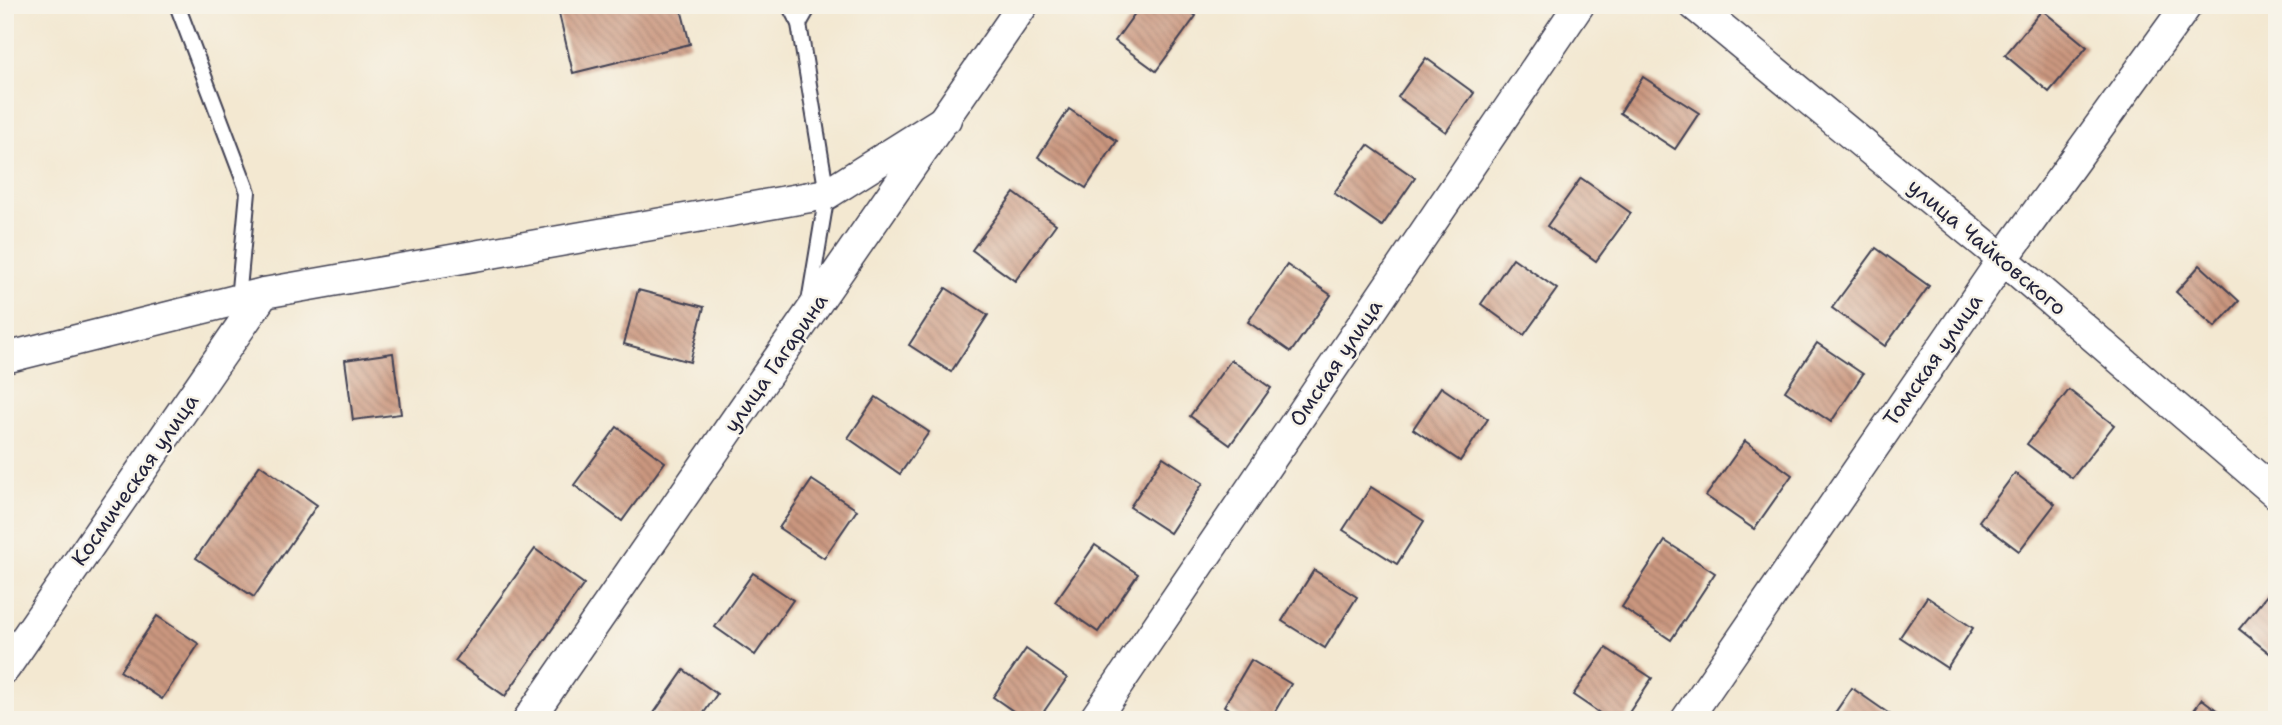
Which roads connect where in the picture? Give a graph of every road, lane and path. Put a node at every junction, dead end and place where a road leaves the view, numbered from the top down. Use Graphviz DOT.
graph roads {
  1 [pos="177,5"];
  2 [pos="789,5"];
  3 [pos="810,5"];
  4 [pos="1023,5"];
  5 [pos="1579,5"];
  6 [pos="1694,5"];
  7 [pos="2187,5"];
  8 [pos="799,24"];
  9 [pos="946,119"];
  10 [pos="827,194"];
  11 [pos="2003,259"];
  12 [pos="251,296"];
  13 [pos="806,321"];
  14 [pos="5,358"];
  15 [pos="2277,494"];
  16 [pos="5,668"];
  17 [pos="528,720"];
  18 [pos="1094,720"];
  19 [pos="1686,720"];
  1 -- 12 [label="lane"];
  2 -- 8 [label="lane"];
  3 -- 8 [label="lane"];
  4 -- 9 [label="street, улица Гагарина"];
  5 -- 18 [label="street, Омская улица"];
  6 -- 11 [label="street, улица Чайковского"];
  7 -- 11 [label="street, Томская улица"];
  8 -- 10 [label="lane"];
  9 -- 10 [label="street"];
  9 -- 13 [label="street, улица Гагарина"];
  10 -- 12 [label="street"];
  10 -- 13 [label="lane"];
  11 -- 15 [label="street, улица Чайковского"];
  11 -- 19 [label="street, Томская улица"];
  12 -- 14 [label="street"];
  12 -- 16 [label="street, Космическая улица"];
  13 -- 17 [label="street, улица Гагарина"];
}
